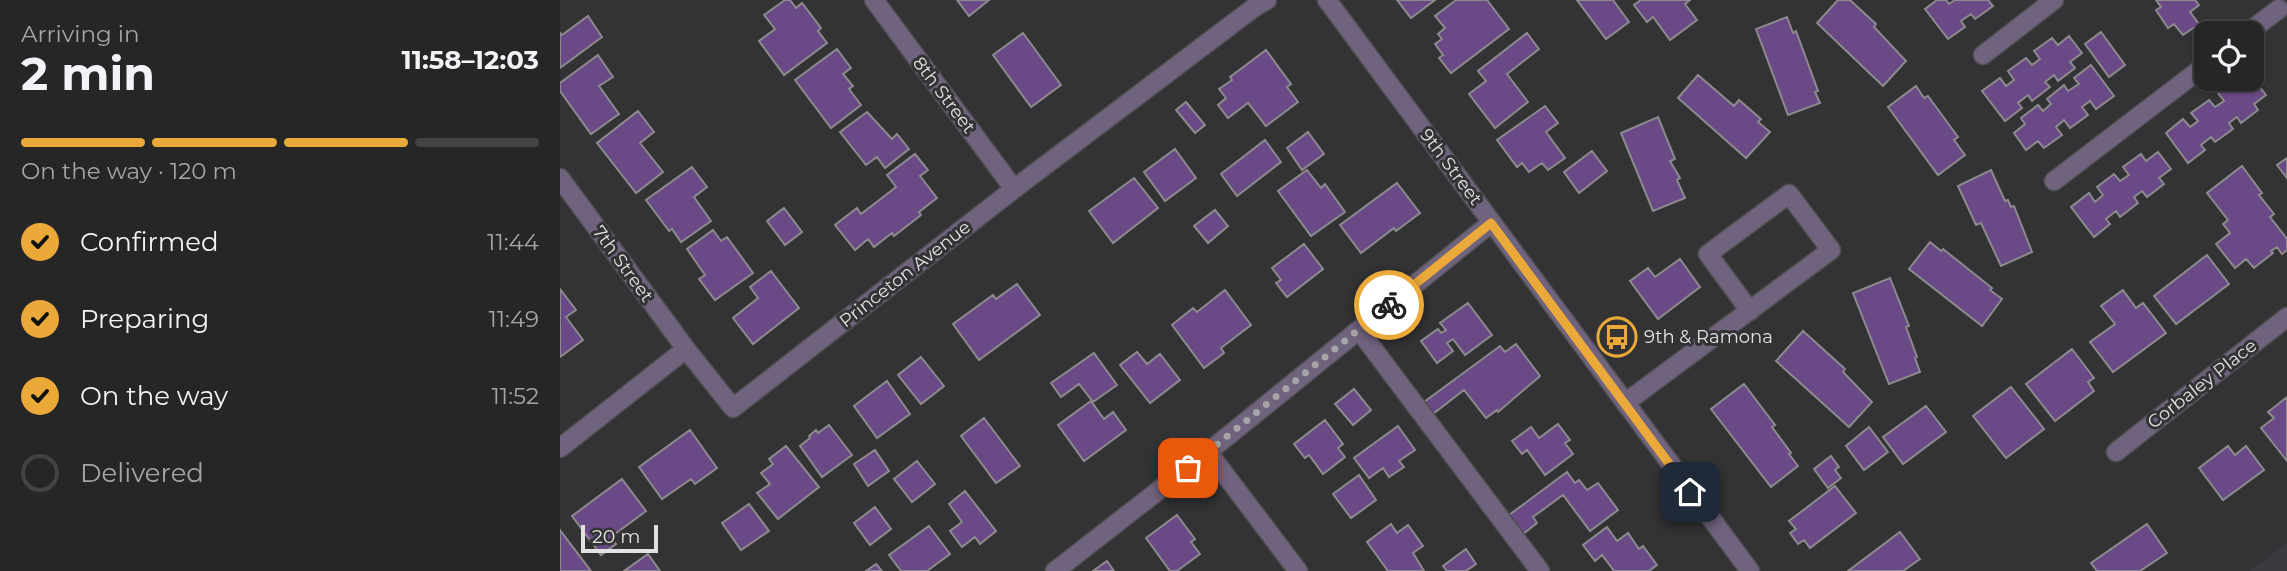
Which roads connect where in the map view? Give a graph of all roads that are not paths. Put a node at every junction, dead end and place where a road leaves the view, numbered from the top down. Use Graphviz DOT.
graph roads {
  1 [pos="874,0"];
  2 [pos="1268,0"];
  3 [pos="1327,0"];
  4 [pos="2054,0"];
  5 [pos="2280,9"];
  6 [pos="2264,21"];
  7 [pos="1983,55"];
  8 [pos="2194,74"];
  9 [pos="560,178"];
  10 [pos="2054,181"];
  11 [pos="1014,189"];
  12 [pos="1491,223"];
  13 [pos="1750,311"];
  14 [pos="2287,317"];
  15 [pos="1359,330"];
  16 [pos="686,349"];
  17 [pos="1625,403"];
  18 [pos="560,449"];
  19 [pos="1209,452"];
  20 [pos="2116,452"];
  21 [pos="1065,568"];
  22 [pos="1298,571"];
  23 [pos="1540,571"];
  24 [pos="1749,571"];
  1 -- 11 [label="street, 8th Street"];
  2 -- 11 [label="street, Princeton Avenue"];
  3 -- 12 [label="street, 9th Street"];
  4 -- 7 [label="street"];
  5 -- 6 [label="street"];
  8 -- 10 [label="street"];
  9 -- 16 [label="street, 7th Street"];
  11 -- 16 [label="street, Princeton Avenue"];
  12 -- 15 [label="street"];
  12 -- 17 [label="street, 9th Street"];
  13 -- 13 [label="street"];
  13 -- 17 [label="street"];
  14 -- 20 [label="street, Corbaley Place"];
  15 -- 19 [label="street"];
  15 -- 23 [label="street"];
  16 -- 18 [label="street"];
  17 -- 24 [label="street, 9th Street"];
  19 -- 21 [label="street"];
  19 -- 22 [label="street"];
}
